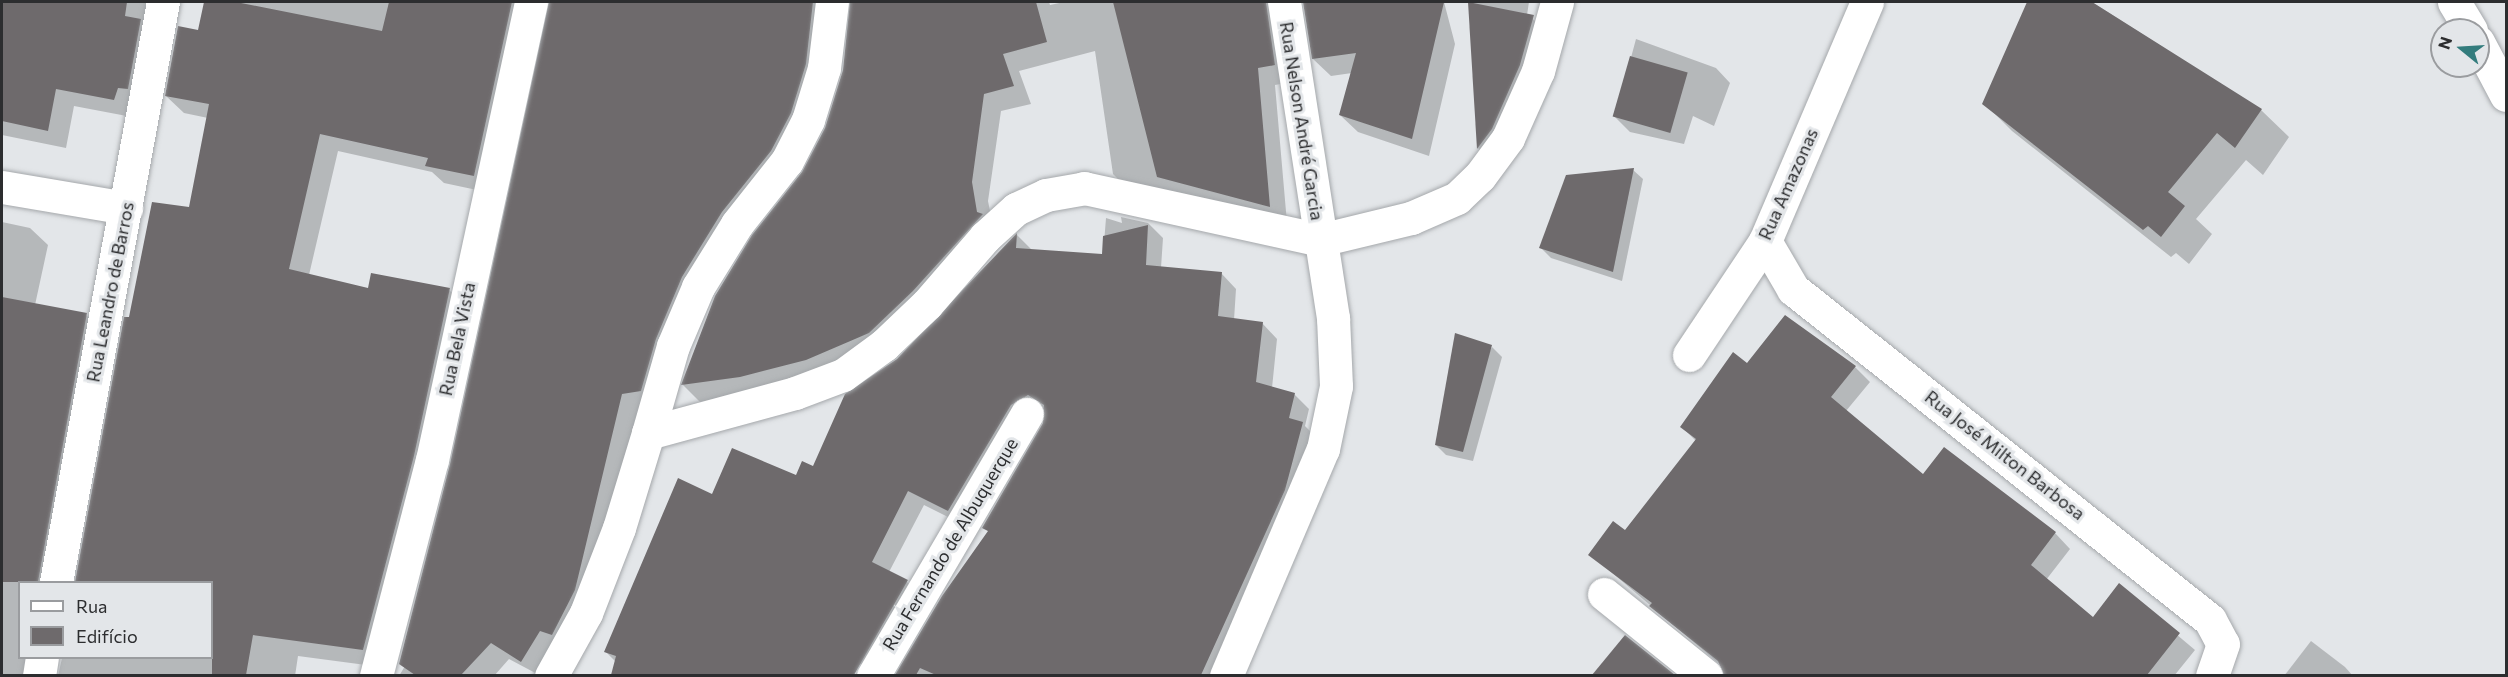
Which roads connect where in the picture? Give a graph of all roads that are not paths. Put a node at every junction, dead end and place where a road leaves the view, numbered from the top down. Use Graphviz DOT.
graph roads {
  1 [pos="163,2"];
  2 [pos="531,2"];
  3 [pos="832,2"];
  4 [pos="1284,2"];
  5 [pos="1557,2"];
  6 [pos="1867,2"];
  7 [pos="2454,2"];
  8 [pos="2464,18"];
  9 [pos="2490,65"];
  10 [pos="2506,95"];
  11 [pos="2,187"];
  12 [pos="126,208"];
  13 [pos="1320,240"];
  14 [pos="1764,241"];
  15 [pos="1689,355"];
  16 [pos="1027,414"];
  17 [pos="648,433"];
  18 [pos="56,581"];
  19 [pos="1604,594"];
  20 [pos="42,659"];
  21 [pos="39,675"];
  22 [pos="376,675"];
  23 [pos="551,675"];
  24 [pos="873,675"];
  25 [pos="1227,675"];
  26 [pos="1706,675"];
  27 [pos="2212,675"];
  1 -- 12 [label="street, Rua Leandro de Barros"];
  2 -- 22 [label="street, Rua Bela Vista"];
  3 -- 17 [label="street"];
  4 -- 13 [label="street, Rua Nelson André Garcia"];
  5 -- 13 [label="street"];
  6 -- 14 [label="street, Rua Amazonas"];
  7 -- 8 [label="street"];
  9 -- 10 [label="street"];
  11 -- 12 [label="street"];
  12 -- 18 [label="street, Rua Leandro de Barros"];
  13 -- 17 [label="street"];
  13 -- 25 [label="street, Rua Nelson André Garcia"];
  14 -- 15 [label="street, Rua Amazonas"];
  14 -- 27 [label="street, Rua José Milton Barbosa"];
  16 -- 24 [label="street, Rua Fernando de Albuquerque"];
  17 -- 23 [label="street"];
  19 -- 26 [label="street"];
  20 -- 21 [label="street"];
}
